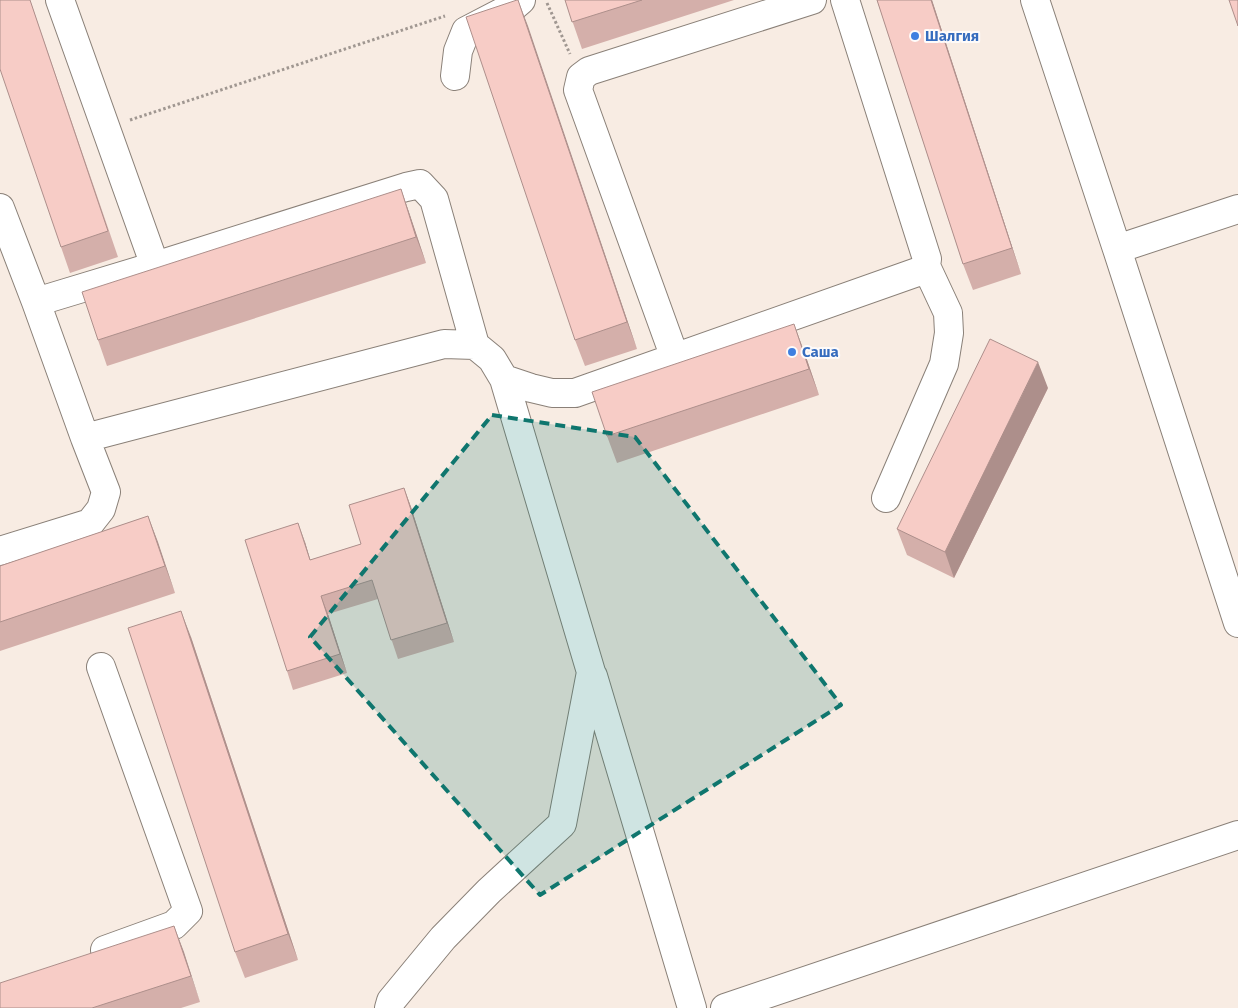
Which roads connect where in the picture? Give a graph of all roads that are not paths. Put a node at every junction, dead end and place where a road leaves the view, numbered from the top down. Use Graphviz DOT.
graph roads {
  1 [pos="60,0"];
  2 [pos="521,0"];
  3 [pos="812,0"];
  4 [pos="845,0"];
  5 [pos="1035,0"];
  6 [pos="455,76"];
  7 [pos="0,208"];
  8 [pos="1238,209"];
  9 [pos="1117,249"];
  10 [pos="155,266"];
  11 [pos="926,266"];
  12 [pos="36,302"];
  13 [pos="475,345"];
  14 [pos="675,358"];
  15 [pos="504,379"];
  16 [pos="85,438"];
  17 [pos="886,498"];
  18 [pos="0,551"];
  19 [pos="1238,623"];
  20 [pos="101,667"];
  21 [pos="592,672"];
  22 [pos="1238,835"];
  23 [pos="82,958"];
  24 [pos="389,1008"];
  25 [pos="692,1008"];
  26 [pos="725,1008"];
  1 -- 10 [label="street"];
  2 -- 6 [label="street"];
  3 -- 14 [label="street"];
  4 -- 11 [label="street"];
  5 -- 9 [label="street"];
  7 -- 12 [label="street"];
  8 -- 9 [label="street"];
  9 -- 19 [label="street"];
  10 -- 12 [label="street"];
  10 -- 13 [label="street"];
  11 -- 14 [label="street"];
  11 -- 17 [label="street"];
  12 -- 16 [label="street"];
  13 -- 15 [label="street"];
  13 -- 16 [label="street"];
  14 -- 15 [label="street"];
  15 -- 21 [label="street"];
  16 -- 18 [label="street"];
  20 -- 23 [label="street"];
  21 -- 24 [label="street"];
  21 -- 25 [label="street"];
  22 -- 26 [label="street"];
}
